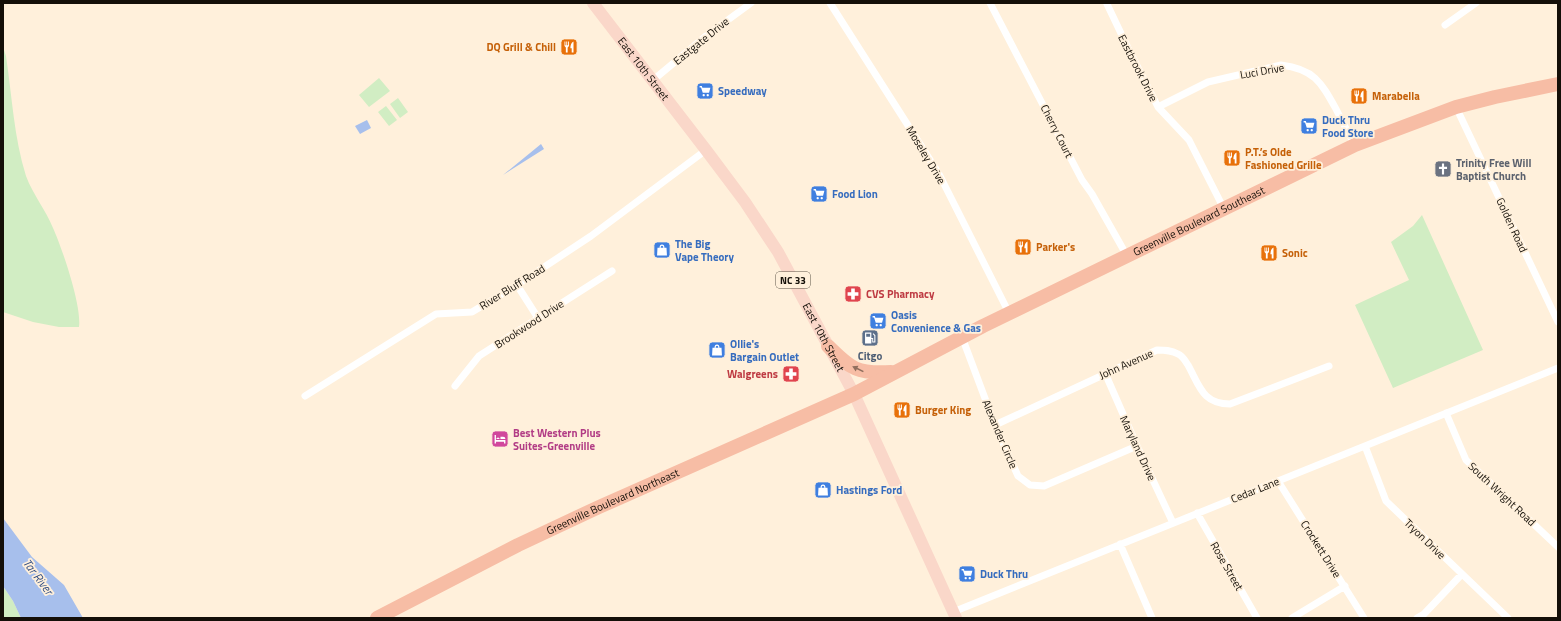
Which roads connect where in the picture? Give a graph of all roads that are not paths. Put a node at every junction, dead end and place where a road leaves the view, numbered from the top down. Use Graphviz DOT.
graph roads {
  1 [pos="593,3"];
  2 [pos="751,3"];
  3 [pos="830,3"];
  4 [pos="990,3"];
  5 [pos="1109,3"];
  6 [pos="1476,3"];
  7 [pos="1444,25"];
  8 [pos="652,81"];
  9 [pos="1558,84"];
  10 [pos="1158,107"];
  11 [pos="1456,107"];
  12 [pos="1355,145"];
  13 [pos="706,150"];
  14 [pos="1224,209"];
  15 [pos="1128,256"];
  16 [pos="612,271"];
  17 [pos="517,286"];
  18 [pos="1009,313"];
  19 [pos="538,318"];
  20 [pos="1558,322"];
  21 [pos="962,337"];
  22 [pos="828,346"];
  23 [pos="1329,366"];
  24 [pos="1558,368"];
  25 [pos="895,372"];
  26 [pos="1105,374"];
  27 [pos="455,386"];
  28 [pos="854,394"];
  29 [pos="305,396"];
  30 [pos="1446,413"];
  31 [pos="995,425"];
  32 [pos="1137,446"];
  33 [pos="1365,446"];
  34 [pos="1278,481"];
  35 [pos="1197,513"];
  36 [pos="1173,523"];
  37 [pos="1120,544"];
  38 [pos="1558,547"];
  39 [pos="1462,574"];
  40 [pos="1344,586"];
  41 [pos="954,615"];
  42 [pos="377,618"];
  43 [pos="1152,618"];
  44 [pos="1257,618"];
  45 [pos="1292,618"];
  46 [pos="1364,618"];
  47 [pos="1417,618"];
  48 [pos="1508,618"];
  1 -- 8 [label="main road, East 10th Street / NC 33"];
  2 -- 8 [label="street, Eastgate Drive"];
  3 -- 18 [label="street, Moseley Drive"];
  4 -- 15 [label="street, Cherry Court"];
  5 -- 10 [label="street, Eastbrook Drive"];
  6 -- 7 [label="street"];
  8 -- 13 [label="main road, East 10th Street / NC 33"];
  9 -- 11 [label="highway, Greenville Boulevard Southeast"];
  10 -- 12 [label="street, Luci Drive"];
  10 -- 14 [label="street, Eastbrook Drive"];
  11 -- 12 [label="highway, Greenville Boulevard Southeast"];
  11 -- 20 [label="street, Golden Road"];
  12 -- 14 [label="highway, Greenville Boulevard Southeast"];
  13 -- 17 [label="street, River Bluff Road"];
  13 -- 22 [label="main road, East 10th Street / NC 33"];
  14 -- 15 [label="highway, Greenville Boulevard Southeast"];
  15 -- 18 [label="highway, Greenville Boulevard Southeast"];
  16 -- 19 [label="street, Brookwood Drive"];
  17 -- 19 [label="street"];
  17 -- 29 [label="street, River Bluff Road"];
  18 -- 21 [label="highway, Greenville Boulevard Southeast"];
  19 -- 27 [label="street, Brookwood Drive"];
  21 -- 25 [label="highway, Greenville Boulevard Southeast"];
  21 -- 31 [label="street, Alexander Circle"];
  25 -- 22 [label="highway, one-way"];
  22 -- 28 [label="main road, East 10th Street / NC 33"];
  23 -- 26 [label="street, John Avenue"];
  24 -- 30 [label="street, Cedar Lane"];
  25 -- 28 [label="highway, Greenville Boulevard Southeast"];
  26 -- 31 [label="street, John Avenue"];
  26 -- 32 [label="street, Maryland Drive"];
  28 -- 41 [label="main road, East 10th Street"];
  28 -- 42 [label="highway, Greenville Boulevard Northeast"];
  30 -- 33 [label="street, Cedar Lane"];
  30 -- 38 [label="street, South Wright Road"];
  31 -- 32 [label="street, Alexander Circle"];
  32 -- 36 [label="street, Maryland Drive"];
  33 -- 34 [label="street, Cedar Lane"];
  33 -- 39 [label="street, Tryon Drive"];
  34 -- 35 [label="street, Cedar Lane"];
  34 -- 40 [label="street, Crockett Drive"];
  35 -- 36 [label="street, Cedar Lane"];
  35 -- 44 [label="street, Rose Street"];
  36 -- 37 [label="street, Cedar Lane"];
  37 -- 41 [label="street, Cedar Lane"];
  37 -- 43 [label="street"];
  39 -- 47 [label="street"];
  39 -- 48 [label="street, Tryon Drive"];
  40 -- 45 [label="street"];
  40 -- 46 [label="street, Crockett Drive"];
}
